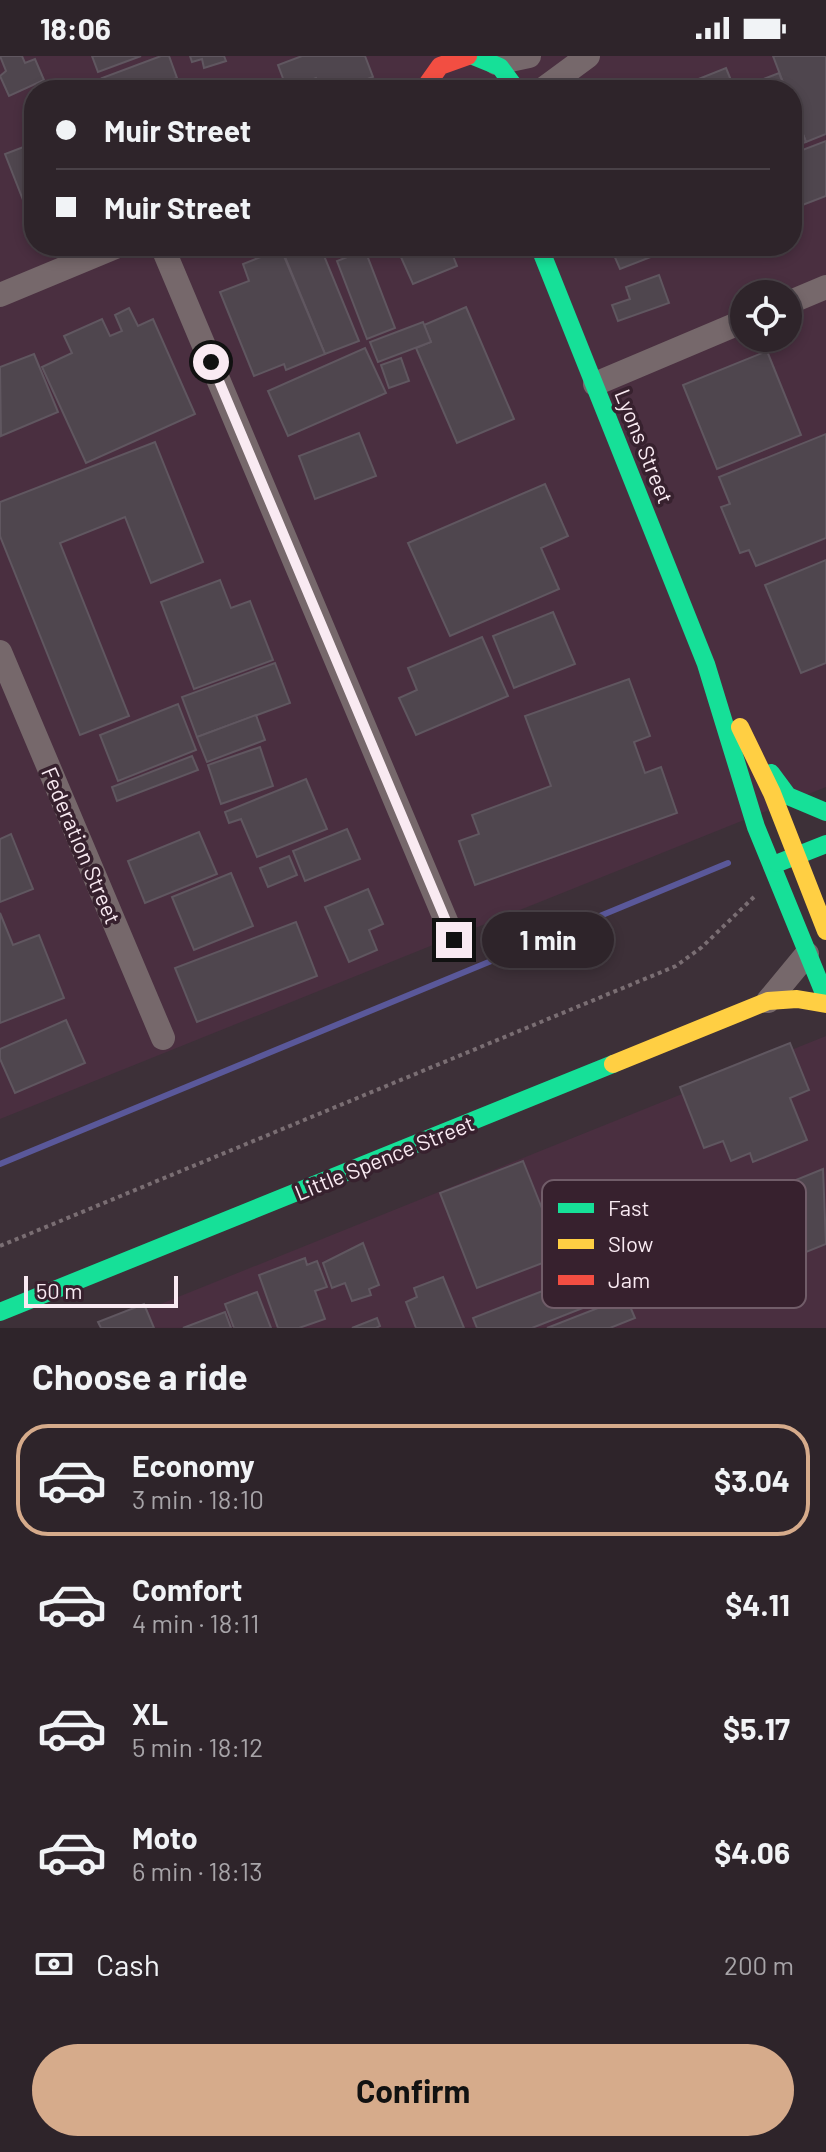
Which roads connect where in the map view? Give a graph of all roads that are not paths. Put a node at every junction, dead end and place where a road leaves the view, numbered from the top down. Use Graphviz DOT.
graph roads {
  1 [pos="529,56"];
  2 [pos="588,56"];
  3 [pos="481,58"];
  4 [pos="434,63"];
  5 [pos="511,80"];
  6 [pos="556,80"];
  7 [pos="94,256"];
  8 [pos="166,256"];
  9 [pos="543,256"];
  10 [pos="826,287"];
  11 [pos="0,295"];
  12 [pos="802,297"];
  13 [pos="730,327"];
  14 [pos="595,384"];
  15 [pos="0,652"];
  16 [pos="706,664"];
  17 [pos="738,724"];
  18 [pos="826,812"];
  19 [pos="805,835"];
  20 [pos="826,844"];
  21 [pos="768,857"];
  22 [pos="824,867"];
  23 [pos="816,906"];
  24 [pos="826,931"];
  25 [pos="454,940"];
  26 [pos="807,954"];
  27 [pos="768,1001"];
  28 [pos="826,1001"];
  29 [pos="163,1038"];
  30 [pos="0,1312"];
  1 -- 3 [label="street"];
  2 -- 6 [label="street"];
  3 -- 4 [label="street"];
  3 -- 5 [label="street"];
  7 -- 11 [label="street"];
  8 -- 25 [label="street"];
  9 -- 14 [label="street, Lyons Street"];
  10 -- 12 [label="street"];
  13 -- 14 [label="street"];
  14 -- 16 [label="street, Lyons Street"];
  15 -- 29 [label="street, Federation Street"];
  16 -- 17 [label="street, Lyons Street"];
  16 -- 21 [label="street, Lyons Street"];
  17 -- 18 [label="street"];
  17 -- 19 [label="street, Lyons Street"];
  19 -- 20 [label="street"];
  19 -- 21 [label="street"];
  19 -- 23 [label="street, Lyons Street"];
  21 -- 26 [label="street, Lyons Street"];
  22 -- 23 [label="street"];
  23 -- 24 [label="street, Lyons Street"];
  26 -- 27 [label="street, Little Spence Street"];
  26 -- 28 [label="street, Lyons Street"];
  27 -- 28 [label="street, Little Spence Street"];
  27 -- 30 [label="street, Little Spence Street"];
}
